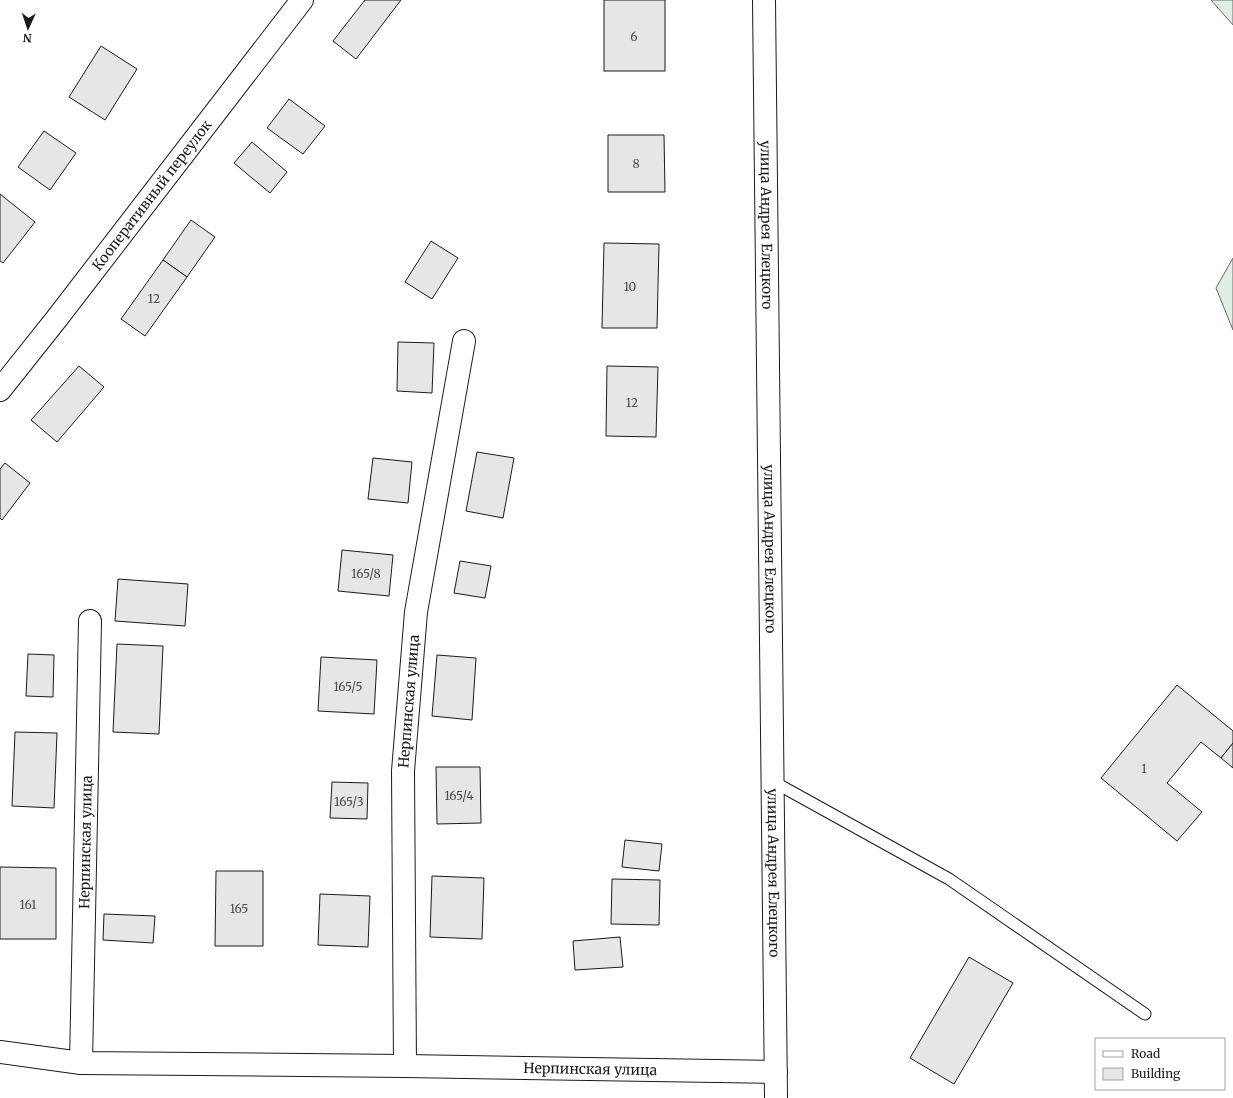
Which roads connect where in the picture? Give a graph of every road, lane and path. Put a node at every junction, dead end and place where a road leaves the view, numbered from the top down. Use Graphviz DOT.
graph roads {
  1 [pos="302,0"];
  2 [pos="764,0"];
  3 [pos="464,341"];
  4 [pos="0,390"];
  5 [pos="90,621"];
  6 [pos="772,781"];
  7 [pos="1145,1014"];
  8 [pos="0,1052"];
  9 [pos="81,1063"];
  10 [pos="405,1066"];
  11 [pos="776,1072"];
  12 [pos="776,1098"];
  1 -- 4 [label="main road, Кооперативный переулок"];
  2 -- 6 [label="main road, улица Андрея Елецкого"];
  3 -- 10 [label="main road, Нерпинская улица"];
  5 -- 9 [label="main road, Нерпинская улица"];
  6 -- 7 [label="lane"];
  6 -- 11 [label="main road, улица Андрея Елецкого"];
  8 -- 9 [label="main road, Нерпинская улица"];
  9 -- 10 [label="main road, Нерпинская улица"];
  10 -- 11 [label="main road, Нерпинская улица"];
  11 -- 12 [label="main road, улица Андрея Елецкого"];
}
